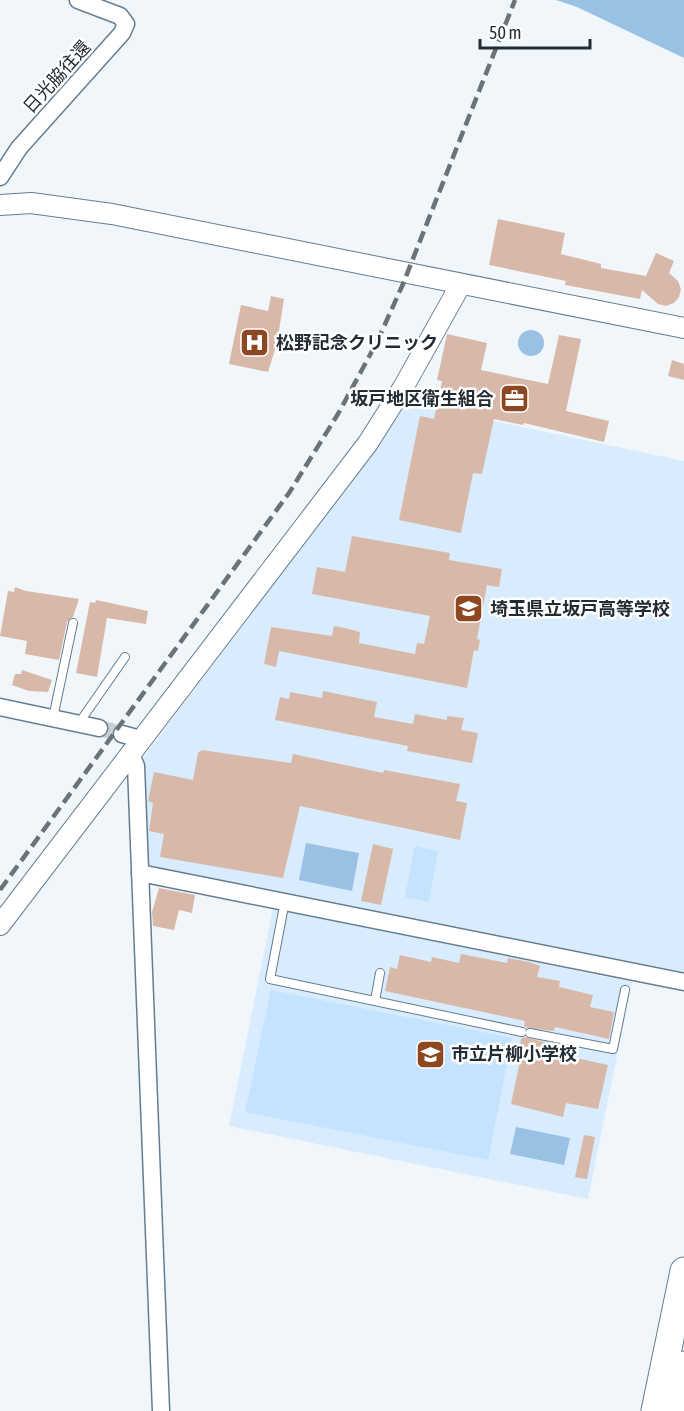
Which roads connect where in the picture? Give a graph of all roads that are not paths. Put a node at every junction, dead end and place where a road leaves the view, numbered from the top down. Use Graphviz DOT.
graph roads {
  1 [pos="78,0"];
  2 [pos="0,177"];
  3 [pos="0,205"];
  4 [pos="461,284"];
  5 [pos="684,328"];
  6 [pos="73,623"];
  7 [pos="125,657"];
  8 [pos="0,707"];
  9 [pos="53,718"];
  10 [pos="79,723"];
  11 [pos="99,728"];
  12 [pos="131,742"];
  13 [pos="140,873"];
  14 [pos="285,901"];
  15 [pos="0,925"];
  16 [pos="380,973"];
  17 [pos="684,982"];
  18 [pos="625,990"];
  19 [pos="375,1001"];
  20 [pos="684,1271"];
  21 [pos="684,1365"];
  22 [pos="161,1411"];
  23 [pos="655,1411"];
  24 [pos="674,1411"];
  1 -- 2 [label="street, 日光脇往還"];
  3 -- 4 [label="street"];
  4 -- 5 [label="street"];
  4 -- 12 [label="street"];
  6 -- 9 [label="lane"];
  7 -- 10 [label="lane"];
  8 -- 9 [label="street"];
  9 -- 10 [label="street"];
  10 -- 11 [label="street"];
  12 -- 13 [label="street"];
  12 -- 15 [label="street"];
  13 -- 14 [label="street"];
  13 -- 22 [label="street"];
  14 -- 17 [label="street"];
  14 -- 19 [label="lane"];
  16 -- 19 [label="lane"];
  18 -- 19 [label="lane"];
  20 -- 23 [label="highway"];
  21 -- 24 [label="highway"];
}
